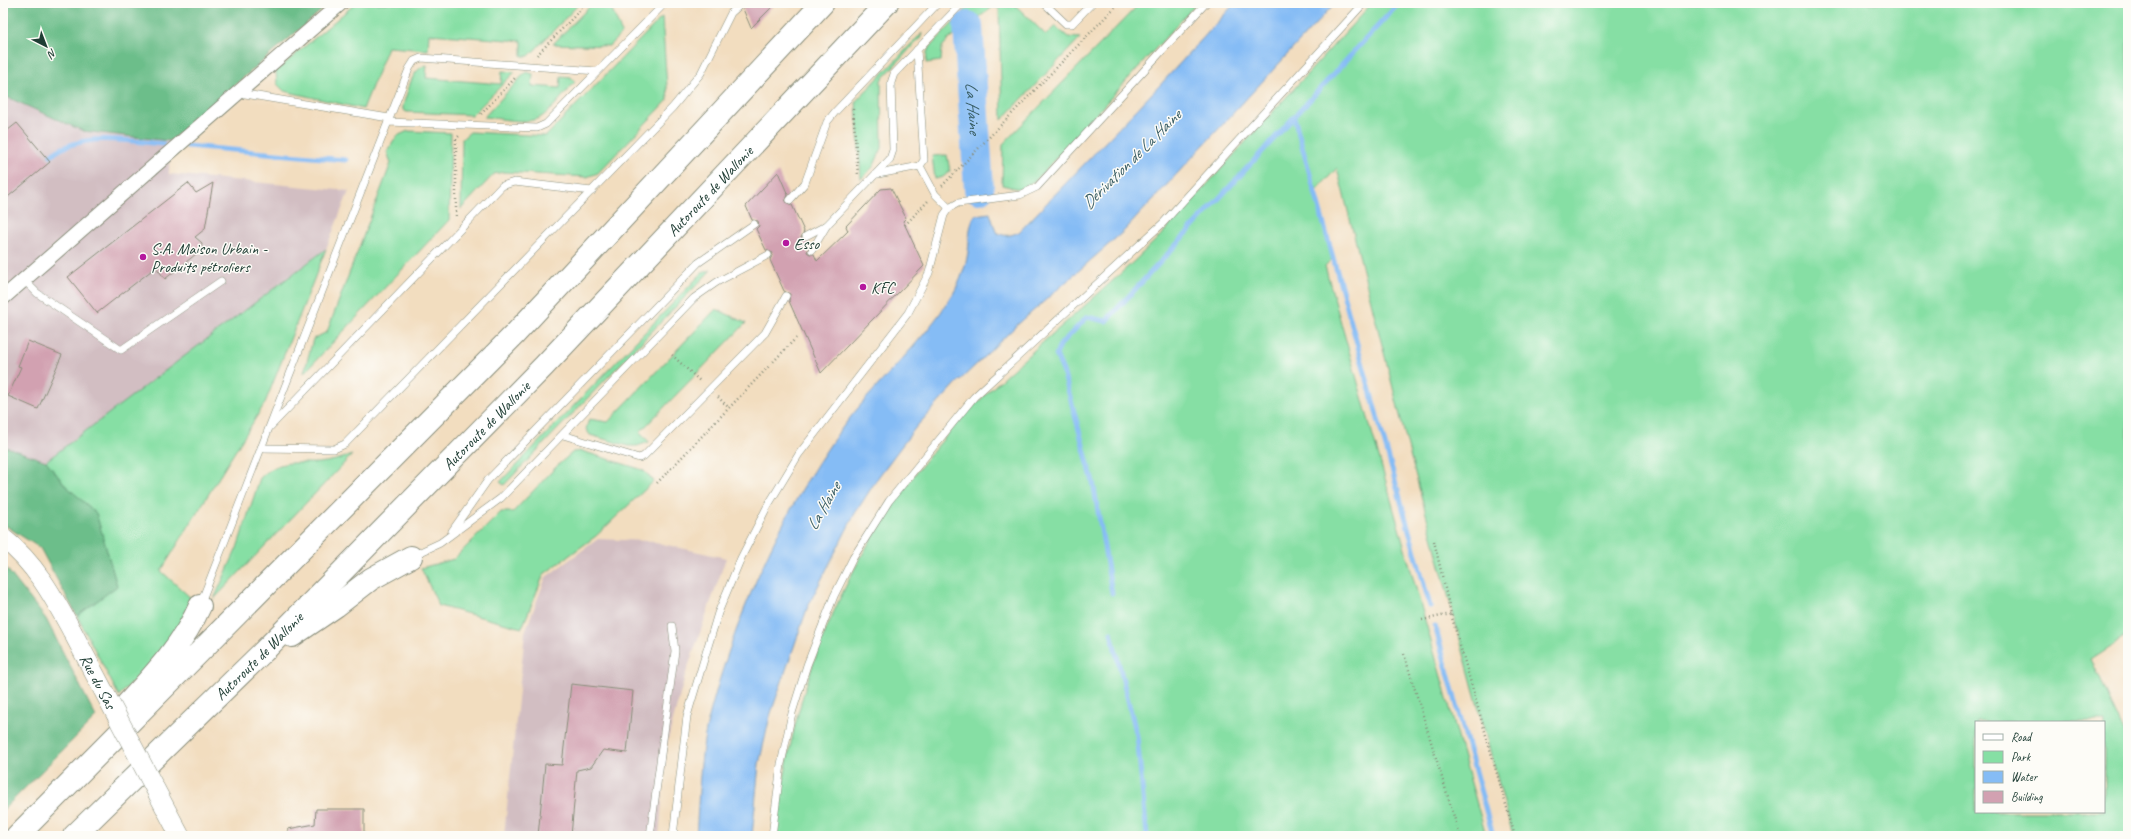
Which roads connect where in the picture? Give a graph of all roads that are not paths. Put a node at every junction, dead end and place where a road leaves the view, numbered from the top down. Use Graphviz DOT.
graph roads {
  1 [pos="341,3"];
  2 [pos="665,3"];
  3 [pos="823,3"];
  4 [pos="887,3"];
  5 [pos="938,3"];
  6 [pos="962,3"];
  7 [pos="1044,3"];
  8 [pos="1092,3"];
  9 [pos="1206,3"];
  10 [pos="1364,3"];
  11 [pos="741,4"];
  12 [pos="917,50"];
  13 [pos="597,71"];
  14 [pos="238,93"];
  15 [pos="388,120"];
  16 [pos="920,166"];
  17 [pos="878,174"];
  18 [pos="592,191"];
  19 [pos="790,200"];
  20 [pos="949,208"];
  21 [pos="754,224"];
  22 [pos="827,225"];
  23 [pos="806,236"];
  24 [pos="812,250"];
  25 [pos="768,255"];
  26 [pos="25,281"];
  27 [pos="221,281"];
  28 [pos="786,296"];
  29 [pos="3,298"];
  30 [pos="268,429"];
  31 [pos="563,435"];
  32 [pos="261,448"];
  33 [pos="449,536"];
  34 [pos="3,538"];
  35 [pos="411,557"];
  36 [pos="200,606"];
  37 [pos="672,626"];
  38 [pos="263,652"];
  39 [pos="11,836"];
  40 [pos="17,836"];
  41 [pos="74,836"];
  42 [pos="180,836"];
  43 [pos="650,836"];
  44 [pos="673,836"];
  45 [pos="772,836"];
  1 -- 14 [label="street"];
  2 -- 13 [label="lane"];
  3 -- 40 [label="highway"];
  4 -- 38 [label="highway, Autoroute de Wallonie"];
  5 -- 19 [label="lane"];
  6 -- 12 [label="lane"];
  7 -- 8 [label="lane"];
  9 -- 20 [label="lane"];
  10 -- 45 [label="lane"];
  11 -- 18 [label="lane"];
  12 -- 16 [label="lane"];
  12 -- 17 [label="lane"];
  13 -- 15 [label="lane"];
  13 -- 15 [label="lane"];
  14 -- 15 [label="lane"];
  14 -- 26 [label="street"];
  15 -- 30 [label="lane"];
  16 -- 17 [label="lane"];
  16 -- 20 [label="lane"];
  17 -- 22 [label="lane"];
  18 -- 30 [label="lane"];
  18 -- 32 [label="lane"];
  20 -- 44 [label="lane"];
  21 -- 33 [label="lane"];
  22 -- 23 [label="lane"];
  22 -- 24 [label="lane"];
  25 -- 31 [label="lane"];
  26 -- 27 [label="lane"];
  26 -- 29 [label="street"];
  28 -- 31 [label="lane"];
  30 -- 32 [label="lane"];
  31 -- 33 [label="lane"];
  32 -- 36 [label="lane"];
  33 -- 35 [label="lane"];
  34 -- 42 [label="street, Rue du Sas, bridge"];
  35 -- 38 [label="highway"];
  36 -- 39 [label="highway"];
  37 -- 43 [label="lane"];
  38 -- 41 [label="highway, Autoroute de Wallonie"];
}
